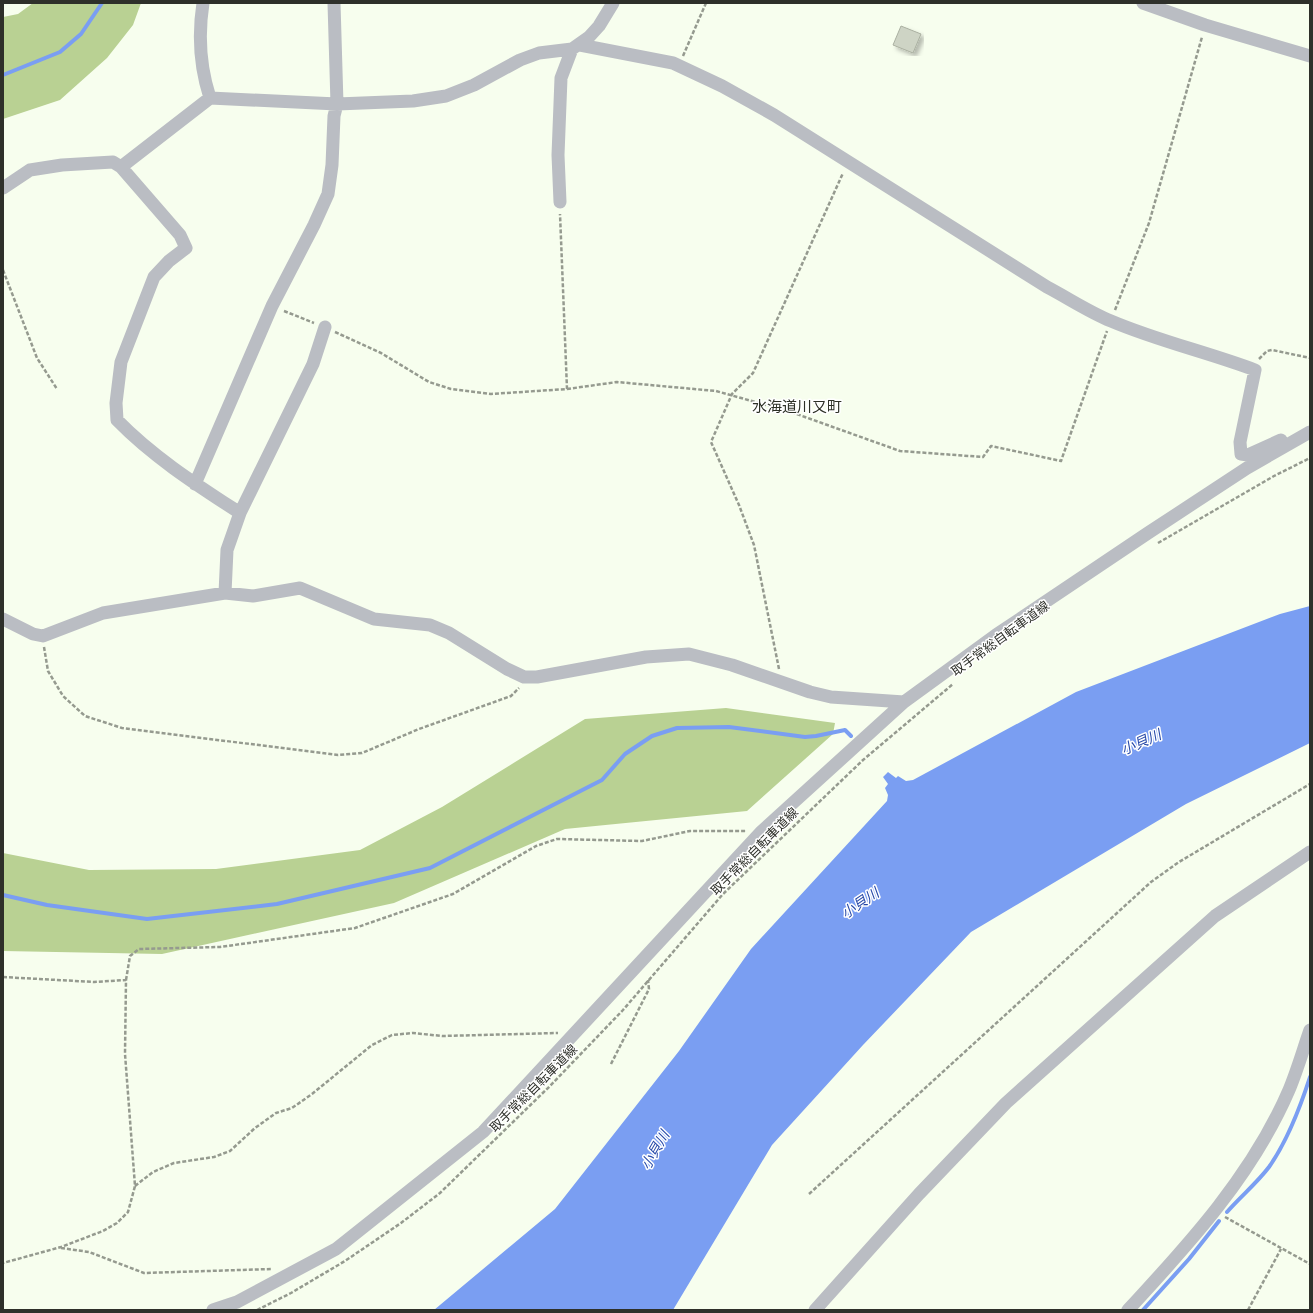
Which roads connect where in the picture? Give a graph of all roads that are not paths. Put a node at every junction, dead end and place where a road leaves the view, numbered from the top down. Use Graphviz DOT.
graph roads {
  1 [pos="203,3"];
  2 [pos="334,3"];
  3 [pos="613,3"];
  4 [pos="1143,3"];
  5 [pos="576,47"];
  6 [pos="1310,56"];
  7 [pos="210,98"];
  8 [pos="337,104"];
  9 [pos="121,167"];
  10 [pos="3,188"];
  11 [pos="560,202"];
  12 [pos="325,327"];
  13 [pos="1310,430"];
  14 [pos="195,484"];
  15 [pos="240,513"];
  16 [pos="225,593"];
  17 [pos="3,619"];
  18 [pos="904,702"];
  19 [pos="1310,852"];
  20 [pos="1310,1030"];
  21 [pos="213,1310"];
  22 [pos="815,1310"];
  23 [pos="1128,1310"];
  1 -- 7 [label="street"];
  2 -- 8 [label="street"];
  3 -- 5 [label="street"];
  4 -- 6 [label="street"];
  5 -- 8 [label="street"];
  5 -- 11 [label="street"];
  5 -- 13 [label="street"];
  7 -- 8 [label="street"];
  7 -- 9 [label="street"];
  8 -- 14 [label="street"];
  9 -- 10 [label="street"];
  9 -- 14 [label="street"];
  12 -- 15 [label="street"];
  13 -- 18 [label="street"];
  14 -- 15 [label="street"];
  15 -- 16 [label="street"];
  16 -- 17 [label="street"];
  16 -- 18 [label="street"];
  18 -- 21 [label="street"];
  19 -- 22 [label="street"];
  20 -- 23 [label="street"];
}
